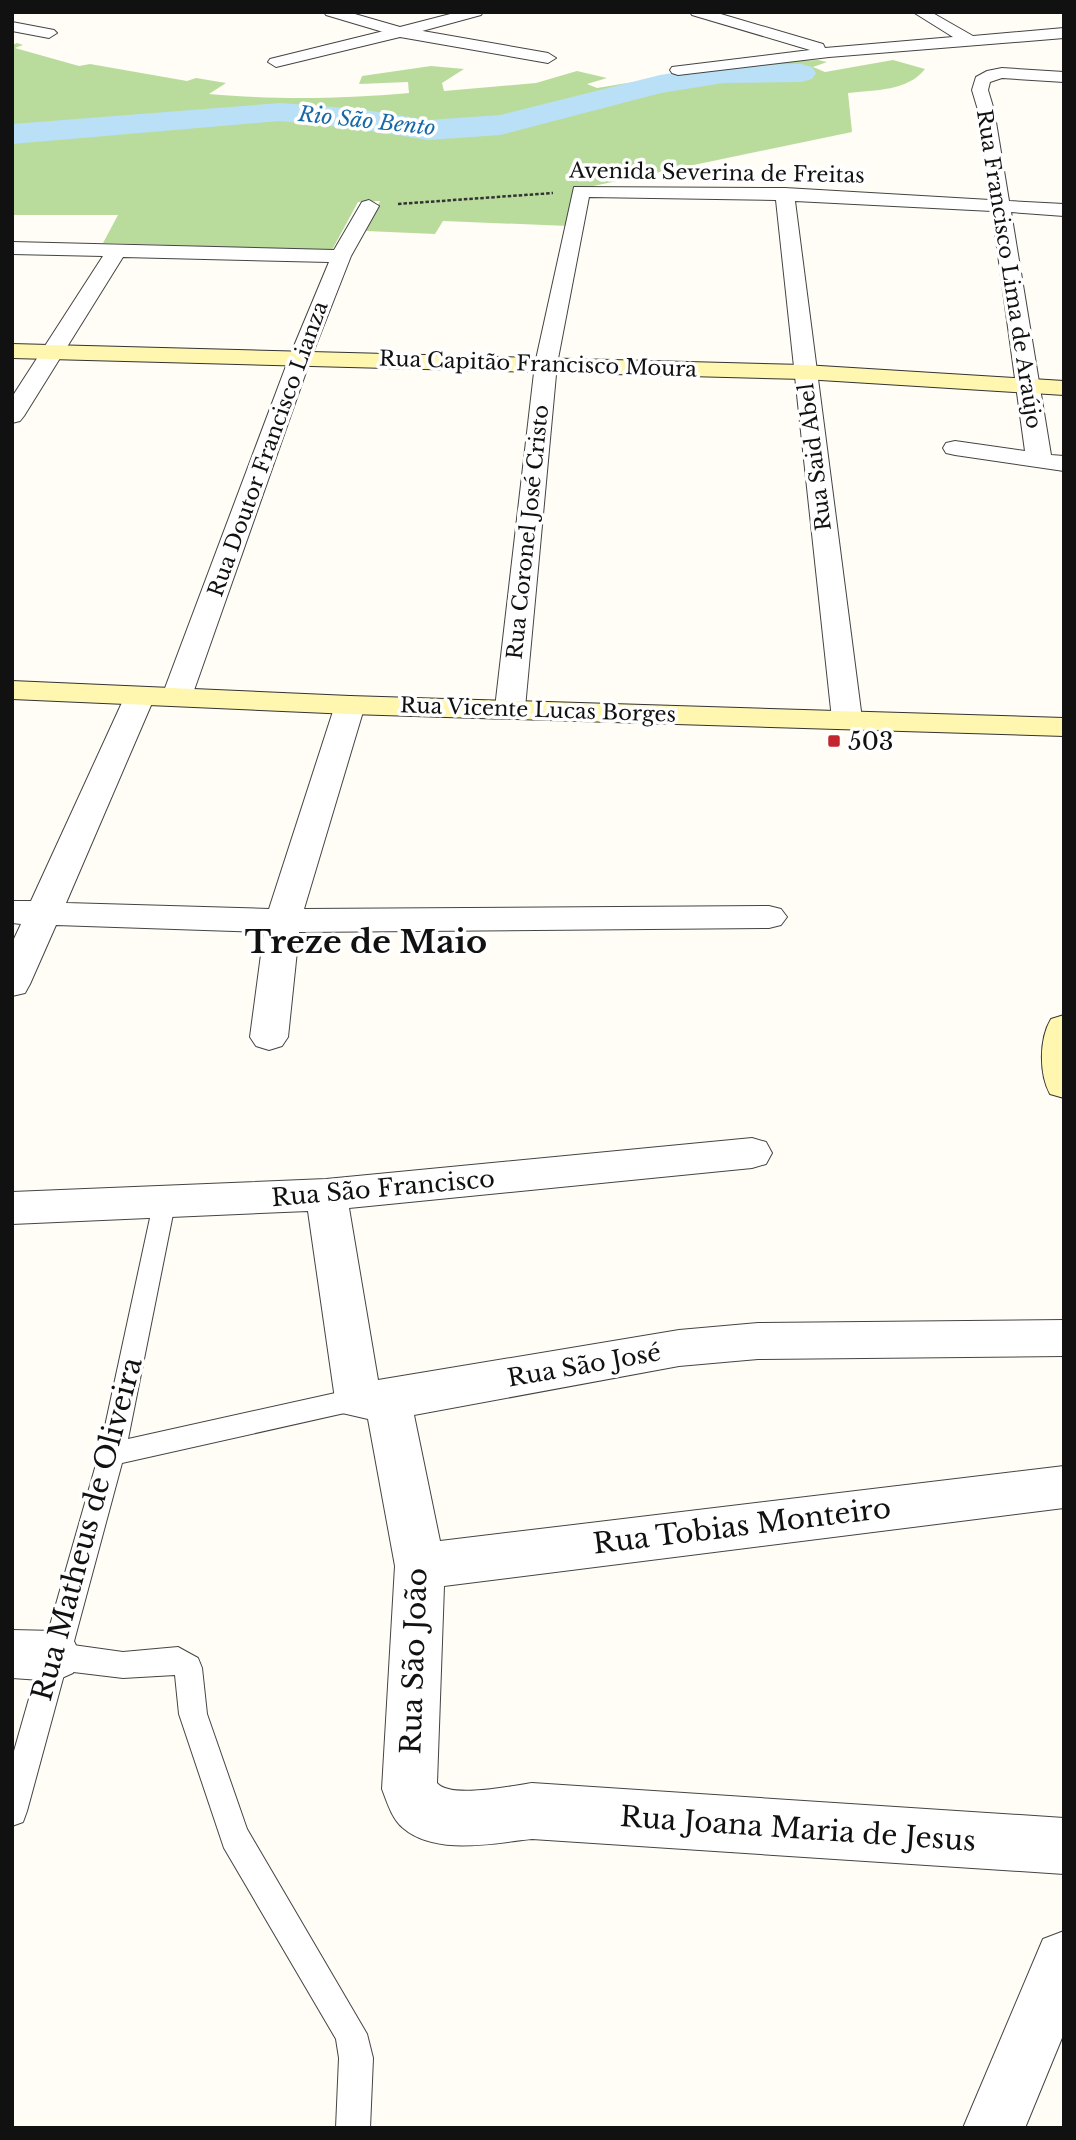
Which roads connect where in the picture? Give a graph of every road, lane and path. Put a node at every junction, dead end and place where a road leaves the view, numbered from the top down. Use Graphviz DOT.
graph roads {
  1 [pos="331,12"];
  2 [pos="476,12"];
  3 [pos="697,12"];
  4 [pos="920,12"];
  5 [pos="12,26"];
  6 [pos="400,32"];
  7 [pos="49,33"];
  8 [pos="1064,33"];
  9 [pos="969,40"];
  10 [pos="829,52"];
  11 [pos="548,58"];
  12 [pos="276,62"];
  13 [pos="678,70"];
  14 [pos="1064,77"];
  15 [pos="581,191"];
  16 [pos="785,194"];
  17 [pos="369,206"];
  18 [pos="1000,206"];
  19 [pos="1064,210"];
  20 [pos="12,248"];
  21 [pos="117,250"];
  22 [pos="341,256"];
  23 [pos="12,351"];
  24 [pos="52,352"];
  25 [pos="300,358"];
  26 [pos="546,364"];
  27 [pos="804,372"];
  28 [pos="1027,385"];
  29 [pos="1064,388"];
  30 [pos="12,415"];
  31 [pos="955,448"];
  32 [pos="1052,462"];
  33 [pos="12,690"];
  34 [pos="140,696"];
  35 [pos="177,696"];
  36 [pos="350,705"];
  37 [pos="510,708"];
  38 [pos="847,719"];
  39 [pos="1064,726"];
  40 [pos="28,914"];
  41 [pos="769,917"];
  42 [pos="283,921"];
  43 [pos="12,984"];
  44 [pos="1064,1028"];
  45 [pos="269,1037"];
  46 [pos="1064,1084"];
  47 [pos="752,1153"];
  48 [pos="326,1195"];
  49 [pos="163,1204"];
  50 [pos="12,1208"];
  51 [pos="1064,1338"];
  52 [pos="373,1399"];
  53 [pos="112,1454"];
  54 [pos="1064,1487"];
  55 [pos="420,1566"];
  56 [pos="34,1655"];
  57 [pos="12,1811"];
  58 [pos="533,1811"];
  59 [pos="1064,1846"];
  60 [pos="1064,1960"];
  61 [pos="353,2128"];
  62 [pos="994,2128"];
  1 -- 6 [label="street"];
  2 -- 6 [label="street"];
  3 -- 10 [label="street"];
  4 -- 9 [label="street"];
  5 -- 7 [label="street"];
  6 -- 11 [label="street"];
  6 -- 12 [label="street"];
  8 -- 9 [label="street"];
  9 -- 10 [label="street"];
  10 -- 13 [label="street"];
  14 -- 18 [label="street, Rua Francisco Lima de Araújo"];
  15 -- 16 [label="street, Avenida Severina de Freitas"];
  15 -- 17 [label="path, Avenida Severina de Freitas"];
  15 -- 26 [label="street, Rua Coronel José Cristo"];
  16 -- 18 [label="street, Avenida Severina de Freitas"];
  16 -- 27 [label="street, Rua Said Abel"];
  17 -- 22 [label="street, Rua Doutor Francisco Lianza"];
  18 -- 19 [label="street, Avenida Severina de Freitas"];
  18 -- 28 [label="street, Rua Francisco Lima de Araújo"];
  20 -- 21 [label="street"];
  21 -- 22 [label="street"];
  21 -- 24 [label="street"];
  22 -- 25 [label="street, Rua Doutor Francisco Lianza"];
  23 -- 24 [label="main road, Rua Capitão Francisco Moura"];
  24 -- 25 [label="main road, Rua Capitão Francisco Moura"];
  24 -- 30 [label="street"];
  25 -- 26 [label="main road, Rua Capitão Francisco Moura"];
  25 -- 35 [label="street, Rua Doutor Francisco Lianza"];
  26 -- 27 [label="main road, Rua Capitão Francisco Moura"];
  26 -- 37 [label="street, Rua Coronel José Cristo"];
  27 -- 28 [label="main road, Rua Capitão Francisco Moura"];
  27 -- 38 [label="street, Rua Said Abel"];
  28 -- 29 [label="main road, Rua Capitão Francisco Moura"];
  28 -- 32 [label="street, Rua Francisco Lima de Araújo"];
  31 -- 32 [label="street"];
  33 -- 34 [label="main road, Rua Vicente Lucas Borges"];
  34 -- 35 [label="main road, Rua Vicente Lucas Borges"];
  34 -- 40 [label="street"];
  35 -- 36 [label="main road, Rua Vicente Lucas Borges"];
  36 -- 37 [label="main road, Rua Vicente Lucas Borges"];
  36 -- 42 [label="street"];
  37 -- 38 [label="main road, Rua Vicente Lucas Borges"];
  38 -- 39 [label="main road, Rua Vicente Lucas Borges"];
  40 -- 42 [label="street"];
  40 -- 43 [label="street"];
  41 -- 42 [label="street"];
  42 -- 45 [label="street"];
  44 -- 46 [label="main road"];
  47 -- 48 [label="street, Rua São Francisco"];
  48 -- 49 [label="street, Rua São Francisco"];
  48 -- 52 [label="street, Rua São João"];
  49 -- 50 [label="street, Rua São Francisco"];
  49 -- 53 [label="lane, Rua Matheus de Oliveira"];
  51 -- 52 [label="street, Rua São José"];
  52 -- 53 [label="lane, Rua São José"];
  52 -- 55 [label="street, Rua São João"];
  53 -- 56 [label="lane, Rua Matheus de Oliveira"];
  54 -- 55 [label="street, Rua Tobias Monteiro"];
  55 -- 58 [label="street, Rua São João"];
  56 -- 57 [label="lane, Rua Matheus de Oliveira"];
  56 -- 61 [label="lane"];
  58 -- 59 [label="street, Rua Joana Maria de Jesus"];
  60 -- 62 [label="street"];
}
